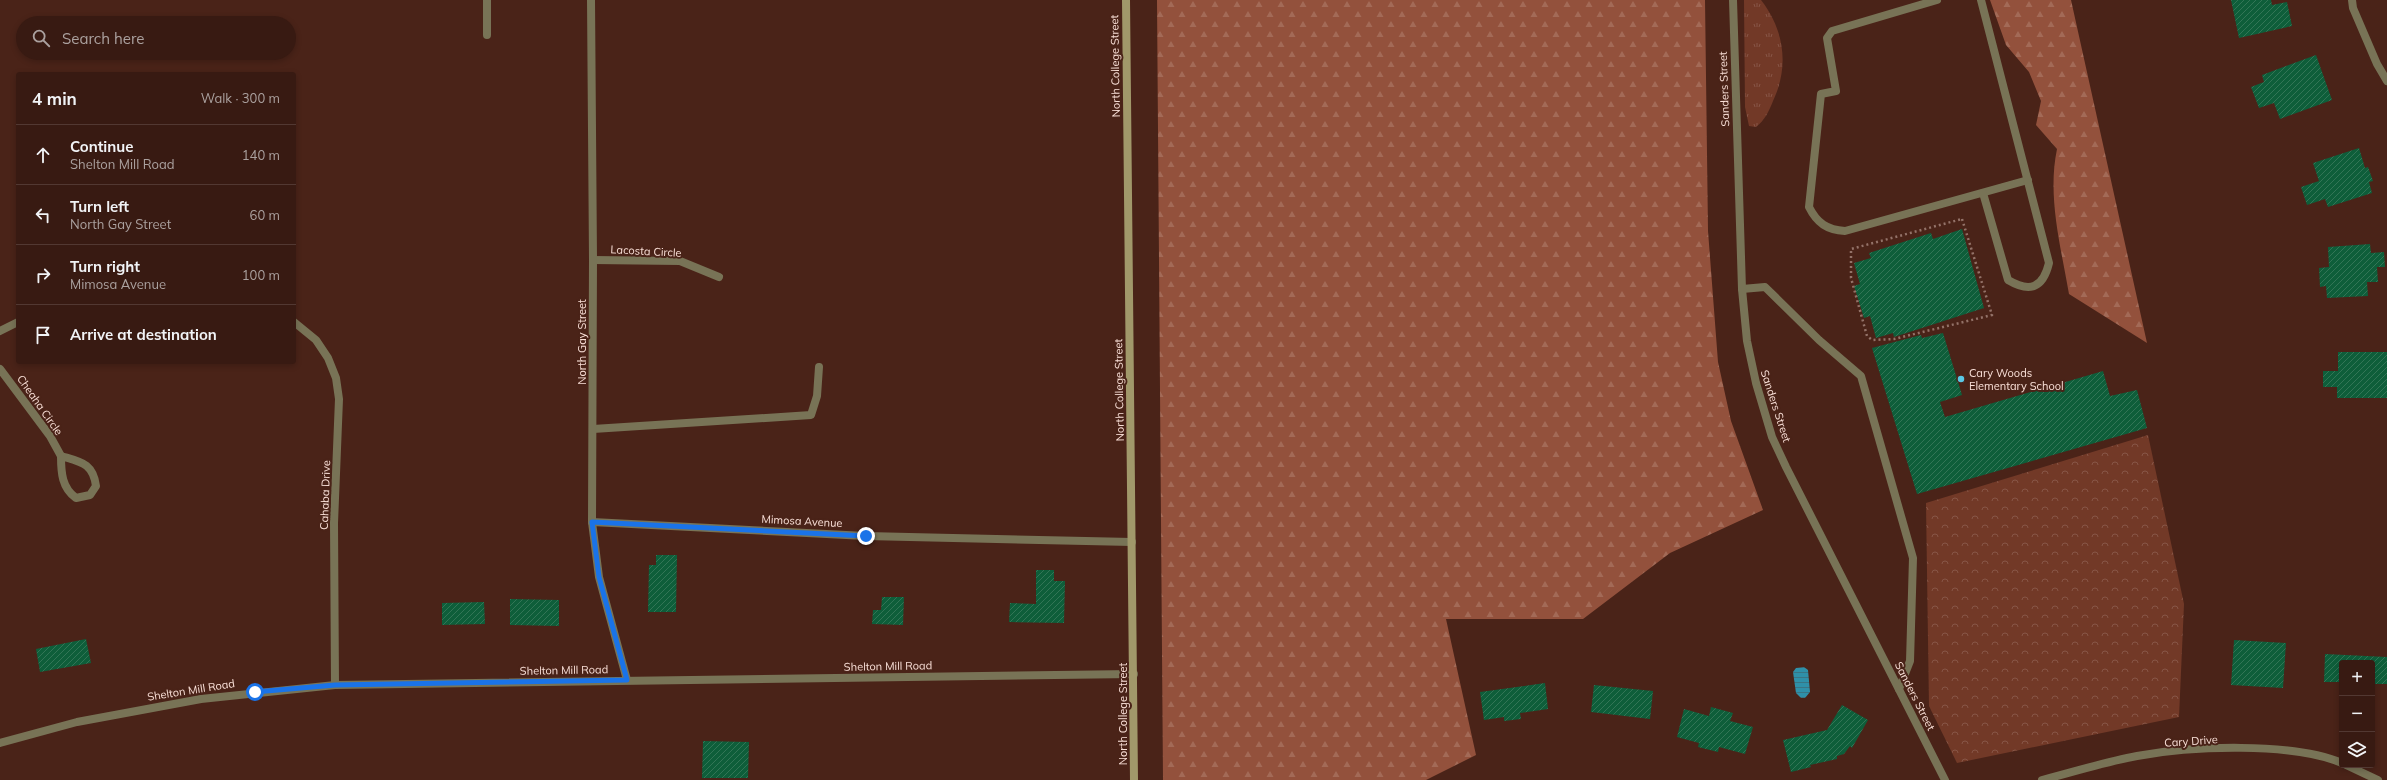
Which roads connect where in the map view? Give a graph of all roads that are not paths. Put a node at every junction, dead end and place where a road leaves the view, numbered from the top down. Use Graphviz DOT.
graph roads {
  1 [pos="487,0"];
  2 [pos="591,0"];
  3 [pos="1126,0"];
  4 [pos="1733,0"];
  5 [pos="1937,0"];
  6 [pos="1981,0"];
  7 [pos="2352,0"];
  8 [pos="487,35"];
  9 [pos="2387,81"];
  10 [pos="2028,180"];
  11 [pos="1983,193"];
  12 [pos="593,260"];
  13 [pos="719,277"];
  14 [pos="1742,289"];
  15 [pos="16,323"];
  16 [pos="296,324"];
  17 [pos="0,331"];
  18 [pos="819,367"];
  19 [pos="0,369"];
  20 [pos="593,429"];
  21 [pos="61,456"];
  22 [pos="592,522"];
  23 [pos="1132,542"];
  24 [pos="1134,674"];
  25 [pos="627,680"];
  26 [pos="335,685"];
  27 [pos="1899,689"];
  28 [pos="0,743"];
  29 [pos="2339,762"];
  30 [pos="2352,768"];
  31 [pos="1134,780"];
  32 [pos="1945,780"];
  33 [pos="2042,780"];
  34 [pos="2378,780"];
  1 -- 8 [label="street"];
  2 -- 12 [label="street, North Gay Street"];
  3 -- 23 [label="main road, North College Street"];
  4 -- 14 [label="street, Sanders Street"];
  5 -- 11 [label="street"];
  6 -- 10 [label="street"];
  7 -- 9 [label="street"];
  10 -- 11 [label="street"];
  10 -- 11 [label="street"];
  12 -- 13 [label="street, Lacosta Circle"];
  12 -- 20 [label="street, North Gay Street"];
  14 -- 27 [label="street, Sanders Street"];
  14 -- 27 [label="street"];
  15 -- 17 [label="street"];
  16 -- 26 [label="street, Cahaba Drive"];
  18 -- 20 [label="street"];
  19 -- 21 [label="street, Cheaha Circle"];
  20 -- 22 [label="street, North Gay Street"];
  21 -- 21 [label="street, Cheaha Circle"];
  22 -- 23 [label="street, Mimosa Avenue"];
  22 -- 25 [label="street, North Gay Street"];
  23 -- 24 [label="main road, North College Street"];
  24 -- 25 [label="street, Shelton Mill Road"];
  24 -- 31 [label="main road, North College Street"];
  25 -- 26 [label="street, Shelton Mill Road"];
  26 -- 28 [label="street, Shelton Mill Road"];
  27 -- 32 [label="street, Sanders Street"];
  29 -- 33 [label="street, Cary Drive"];
  30 -- 34 [label="street"];
}
